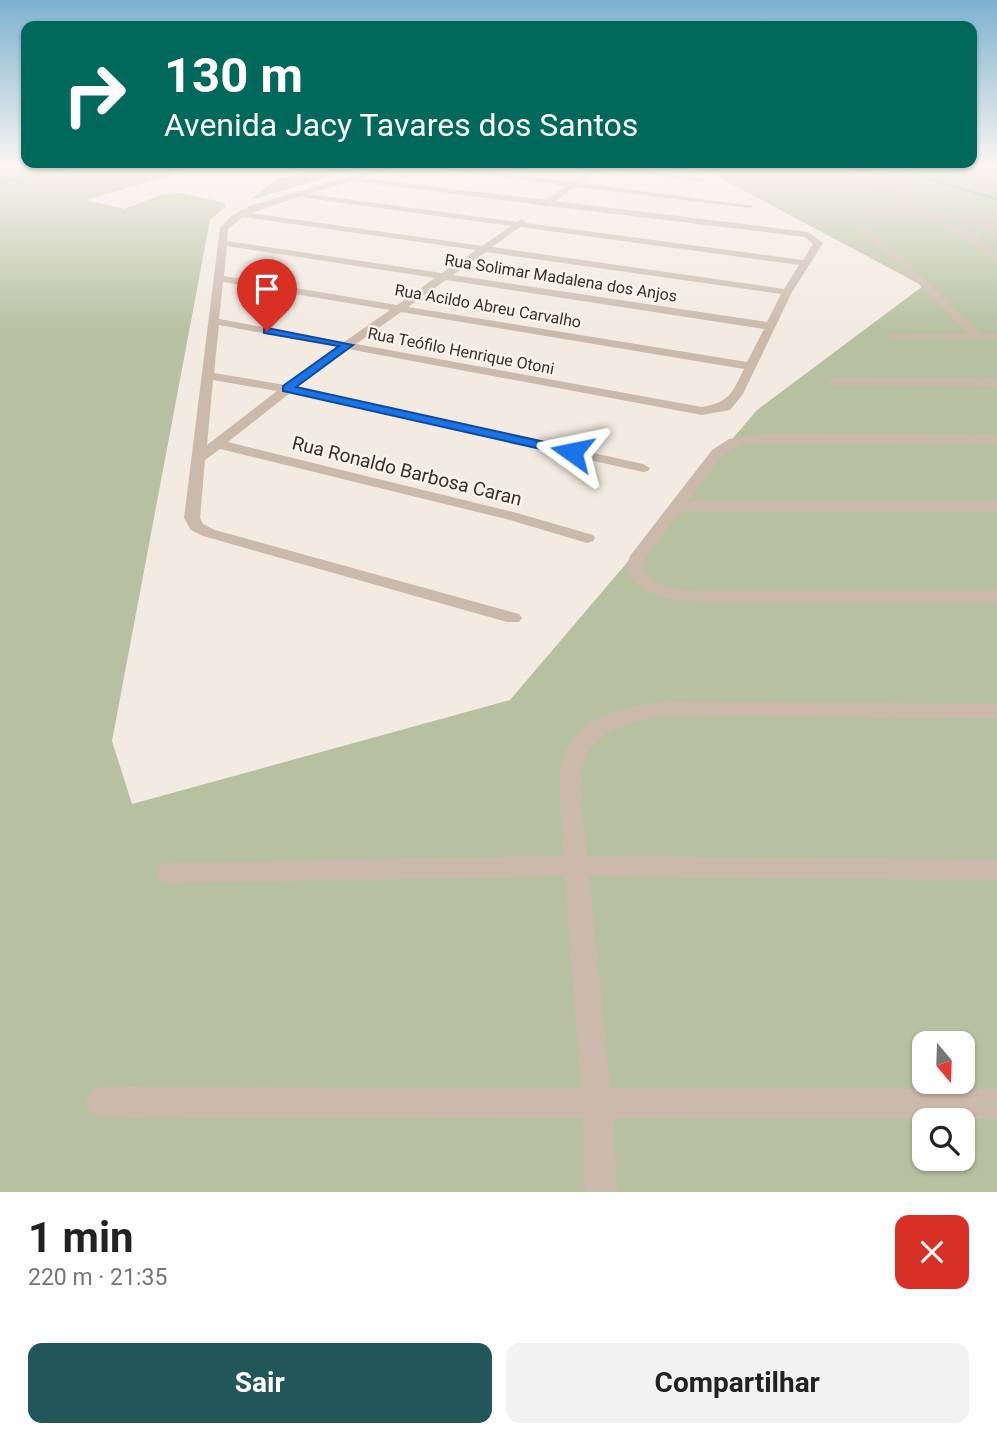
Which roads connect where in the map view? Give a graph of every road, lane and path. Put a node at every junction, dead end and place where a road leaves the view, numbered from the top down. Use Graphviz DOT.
graph roads {
  1 [pos="234,220"];
  2 [pos="280,220"];
  3 [pos="486,220"];
  4 [pos="525,220"];
  5 [pos="679,220"];
  6 [pos="852,220"];
  7 [pos="936,220"];
  8 [pos="959,220"];
  9 [pos="519,224"];
  10 [pos="997,230"];
  11 [pos="223,243"];
  12 [pos="979,243"];
  13 [pos="484,249"];
  14 [pos="997,249"];
  15 [pos="997,259"];
  16 [pos="805,263"];
  17 [pos="444,276"];
  18 [pos="221,279"];
  19 [pos="787,292"];
  20 [pos="402,307"];
  21 [pos="214,321"];
  22 [pos="769,326"];
  23 [pos="997,336"];
  24 [pos="894,337"];
  25 [pos="977,337"];
  26 [pos="348,345"];
  27 [pos="750,366"];
  28 [pos="207,376"];
  29 [pos="835,382"];
  30 [pos="997,383"];
  31 [pos="287,388"];
  32 [pos="997,439"];
  33 [pos="217,444"];
  34 [pos="197,460"];
  35 [pos="643,468"];
  36 [pos="677,506"];
  37 [pos="997,506"];
  38 [pos="587,538"];
  39 [pos="997,596"];
  40 [pos="513,618"];
  41 [pos="997,711"];
  42 [pos="577,866"];
  43 [pos="997,870"];
  44 [pos="169,873"];
  45 [pos="101,1102"];
  46 [pos="597,1104"];
  47 [pos="997,1104"];
  48 [pos="601,1192"];
  1 -- 11 [label="street"];
  2 -- 13 [label="street"];
  3 -- 9 [label="street"];
  4 -- 9 [label="street"];
  5 -- 16 [label="street"];
  6 -- 25 [label="street"];
  7 -- 12 [label="street"];
  8 -- 10 [label="street"];
  9 -- 13 [label="street"];
  9 -- 16 [label="street"];
  10 -- 12 [label="street"];
  11 -- 17 [label="street, Rua Solimar Madalena dos Anjos"];
  11 -- 18 [label="street"];
  12 -- 14 [label="street"];
  12 -- 15 [label="street"];
  13 -- 17 [label="street"];
  13 -- 19 [label="street"];
  16 -- 19 [label="street"];
  17 -- 20 [label="street"];
  17 -- 22 [label="street, Rua Solimar Madalena dos Anjos"];
  18 -- 20 [label="street, Rua Acildo Abreu Carvalho"];
  18 -- 21 [label="street"];
  19 -- 22 [label="street"];
  20 -- 26 [label="street"];
  20 -- 27 [label="street, Rua Acildo Abreu Carvalho"];
  21 -- 26 [label="street, Rua Teófilo Henrique Otoni"];
  21 -- 28 [label="street"];
  22 -- 27 [label="street"];
  23 -- 25 [label="street"];
  24 -- 25 [label="street"];
  26 -- 27 [label="street, Rua Teófilo Henrique Otoni"];
  26 -- 31 [label="street"];
  28 -- 31 [label="street"];
  28 -- 34 [label="street"];
  29 -- 30 [label="street"];
  31 -- 33 [label="street"];
  31 -- 35 [label="street"];
  32 -- 36 [label="street"];
  33 -- 34 [label="street"];
  33 -- 38 [label="street, Rua Ronaldo Barbosa Caran"];
  34 -- 40 [label="street"];
  36 -- 37 [label="street"];
  36 -- 39 [label="street"];
  41 -- 42 [label="street"];
  42 -- 43 [label="street"];
  42 -- 44 [label="street"];
  42 -- 46 [label="street"];
  45 -- 46 [label="street"];
  46 -- 47 [label="street"];
  46 -- 48 [label="street"];
}
